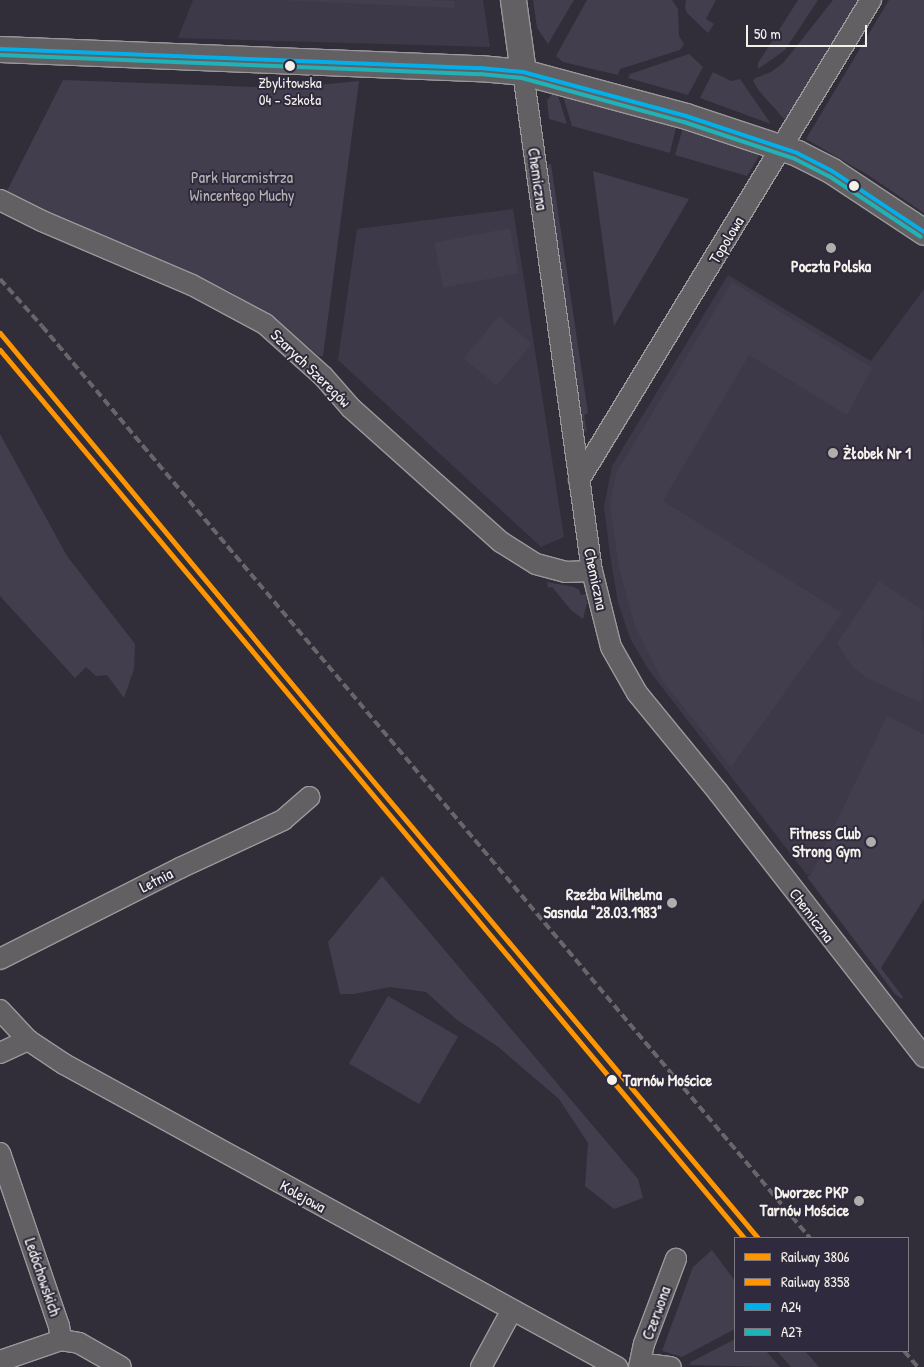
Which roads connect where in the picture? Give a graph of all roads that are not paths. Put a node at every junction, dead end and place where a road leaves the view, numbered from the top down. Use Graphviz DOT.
graph roads {
  1 [pos="513,0"];
  2 [pos="871,0"];
  3 [pos="0,49"];
  4 [pos="523,72"];
  5 [pos="783,148"];
  6 [pos="0,200"];
  7 [pos="924,232"];
  8 [pos="579,480"];
  9 [pos="592,571"];
  10 [pos="309,797"];
  11 [pos="0,960"];
  12 [pos="0,1010"];
  13 [pos="28,1040"];
  14 [pos="0,1053"];
  15 [pos="924,1057"];
  16 [pos="0,1153"];
  17 [pos="676,1259"];
  18 [pos="512,1310"];
  19 [pos="61,1340"];
  20 [pos="0,1362"];
  21 [pos="120,1367"];
  22 [pos="481,1367"];
  23 [pos="617,1367"];
  24 [pos="641,1367"];
  25 [pos="670,1367"];
  1 -- 4 [label="street, Chemiczna"];
  2 -- 5 [label="street, Topolowa"];
  3 -- 4 [label="street"];
  4 -- 5 [label="street"];
  4 -- 8 [label="street, Chemiczna"];
  5 -- 7 [label="street"];
  5 -- 8 [label="street, Topolowa"];
  6 -- 9 [label="street, Szarych Szeregów"];
  8 -- 9 [label="street, Chemiczna"];
  9 -- 15 [label="street, Chemiczna"];
  10 -- 11 [label="street, Letnia"];
  12 -- 13 [label="street, Kolejowa"];
  13 -- 14 [label="street"];
  13 -- 18 [label="street, Kolejowa"];
  16 -- 19 [label="street, Ledóchowskich"];
  17 -- 24 [label="street, Czerwona"];
  18 -- 22 [label="street"];
  18 -- 23 [label="street, Kolejowa"];
  19 -- 20 [label="street"];
  19 -- 21 [label="street"];
  24 -- 25 [label="street"];
}
